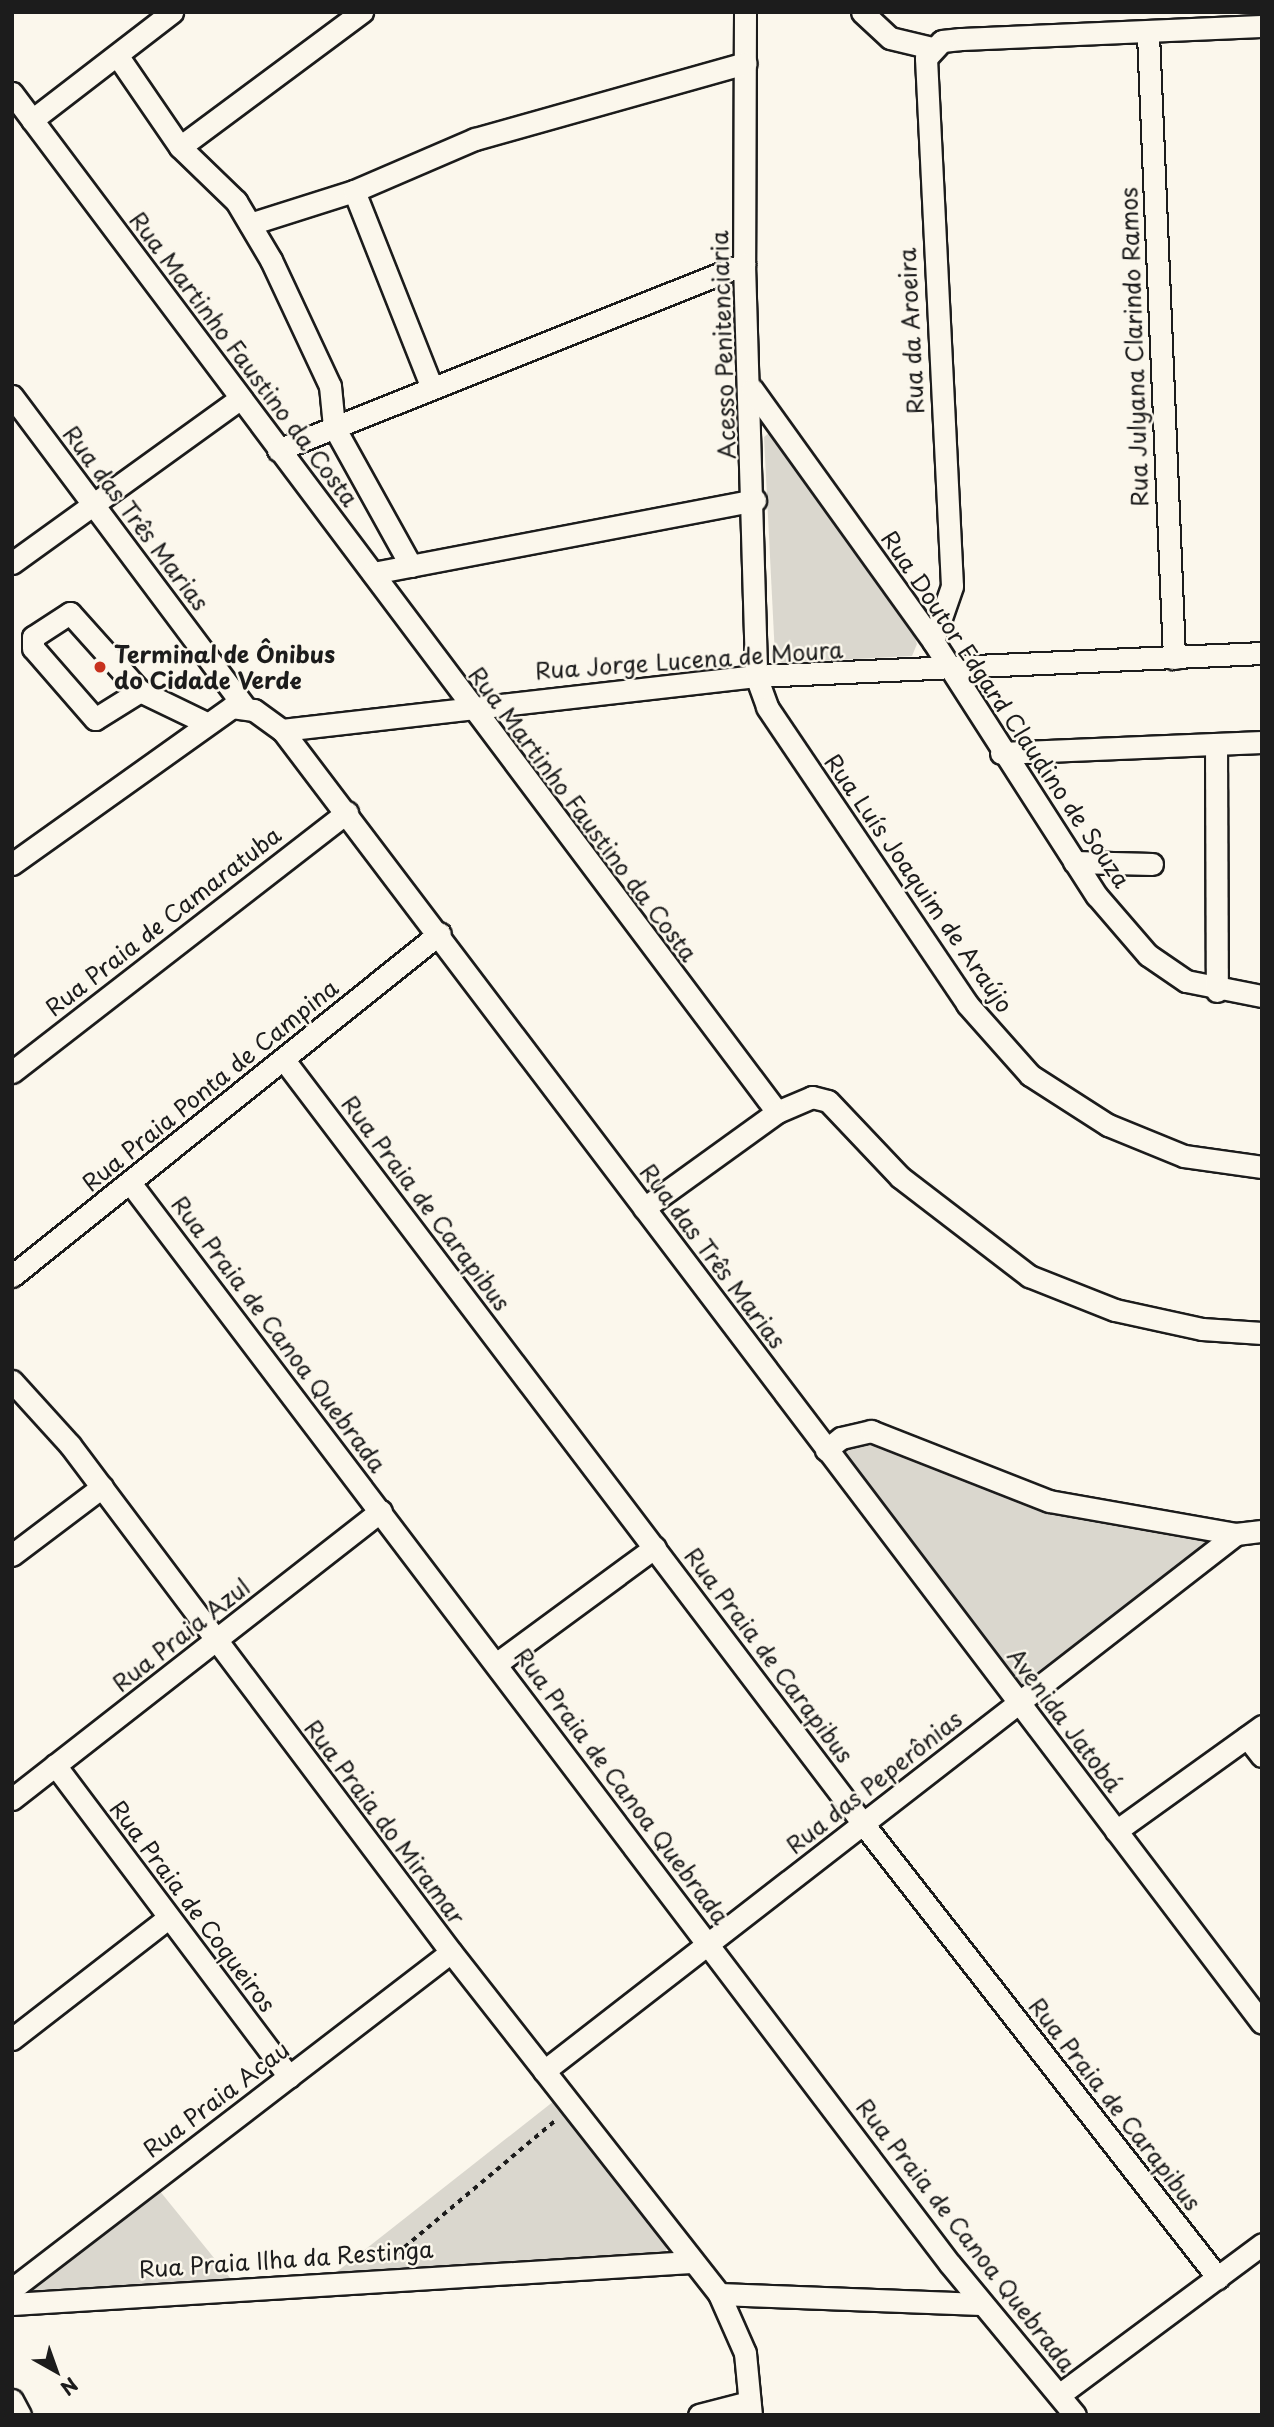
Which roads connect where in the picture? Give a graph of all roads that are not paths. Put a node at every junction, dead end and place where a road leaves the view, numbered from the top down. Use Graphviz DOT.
graph roads {
  1 [pos="172,12"];
  2 [pos="362,12"];
  3 [pos="745,12"];
  4 [pos="863,12"];
  5 [pos="1262,26"];
  6 [pos="1147,34"];
  7 [pos="933,48"];
  8 [pos="119,58"];
  9 [pos="746,63"];
  10 [pos="12,93"];
  11 [pos="32,120"];
  12 [pos="180,148"];
  13 [pos="354,191"];
  14 [pos="250,224"];
  15 [pos="744,264"];
  16 [pos="432,388"];
  17 [pos="752,389"];
  18 [pos="12,396"];
  19 [pos="239,399"];
  20 [pos="334,427"];
  21 [pos="278,450"];
  22 [pos="755,500"];
  23 [pos="95,507"];
  24 [pos="12,563"];
  25 [pos="411,566"];
  26 [pos="373,573"];
  27 [pos="933,640"];
  28 [pos="1262,653"];
  29 [pos="1174,657"];
  30 [pos="947,670"];
  31 [pos="756,676"];
  32 [pos="140,691"];
  33 [pos="467,704"];
  34 [pos="244,706"];
  35 [pos="204,722"];
  36 [pos="282,730"];
  37 [pos="1262,742"];
  38 [pos="1216,744"];
  39 [pos="1001,753"];
  40 [pos="347,812"];
  41 [pos="1074,862"];
  42 [pos="12,864"];
  43 [pos="1152,864"];
  44 [pos="440,933"];
  45 [pos="1217,991"];
  46 [pos="1262,996"];
  47 [pos="284,1060"];
  48 [pos="12,1072"];
  49 [pos="776,1112"];
  50 [pos="1262,1167"];
  51 [pos="131,1184"];
  52 [pos="644,1208"];
  53 [pos="12,1276"];
  54 [pos="1262,1333"];
  55 [pos="12,1381"];
  56 [pos="826,1450"];
  57 [pos="102,1487"];
  58 [pos="381,1511"];
  59 [pos="1262,1531"];
  60 [pos="1236,1534"];
  61 [pos="655,1546"];
  62 [pos="12,1555"];
  63 [pos="214,1642"];
  64 [pos="496,1664"];
  65 [pos="1020,1702"];
  66 [pos="1254,1731"];
  67 [pos="1262,1756"];
  68 [pos="55,1765"];
  69 [pos="12,1799"];
  70 [pos="864,1825"];
  71 [pos="1116,1831"];
  72 [pos="168,1918"];
  73 [pos="708,1942"];
  74 [pos="451,1952"];
  75 [pos="1262,2023"];
  76 [pos="12,2039"];
  77 [pos="544,2071"];
  78 [pos="289,2077"];
  79 [pos="1262,2245"];
  80 [pos="691,2262"];
  81 [pos="1218,2278"];
  82 [pos="12,2289"];
  83 [pos="719,2294"];
  84 [pos="12,2304"];
  85 [pos="981,2304"];
  86 [pos="1059,2395"];
  87 [pos="12,2400"];
  88 [pos="750,2408"];
  89 [pos="20,2415"];
  90 [pos="699,2415"];
  91 [pos="1075,2415"];
  1 -- 8 [label="street"];
  2 -- 12 [label="street"];
  3 -- 9 [label="street, Acesso Penitenciaria"];
  4 -- 7 [label="street"];
  5 -- 6 [label="street"];
  6 -- 7 [label="street"];
  6 -- 29 [label="street, Rua Julyana Clarindo Ramos"];
  7 -- 27 [label="street, Rua da Aroeira"];
  8 -- 11 [label="street"];
  8 -- 12 [label="street"];
  9 -- 13 [label="street"];
  9 -- 15 [label="street, Acesso Penitenciaria"];
  10 -- 11 [label="street, Rua Martinho Faustino da Costa"];
  11 -- 19 [label="street, Rua Martinho Faustino da Costa"];
  12 -- 14 [label="street"];
  13 -- 14 [label="street"];
  13 -- 16 [label="street"];
  14 -- 20 [label="street"];
  15 -- 16 [label="street"];
  15 -- 17 [label="street, Acesso Penitenciaria"];
  16 -- 20 [label="street"];
  17 -- 22 [label="street, Acesso Penitenciaria"];
  17 -- 27 [label="street, Rua Doutor Edgard Claudino de Souza"];
  18 -- 23 [label="street, Rua das Três Marias"];
  19 -- 21 [label="street, Rua Martinho Faustino da Costa"];
  19 -- 23 [label="street"];
  20 -- 21 [label="street"];
  20 -- 25 [label="street, Rua Martinho Faustino da Costa"];
  21 -- 26 [label="street, Rua Martinho Faustino da Costa"];
  22 -- 25 [label="street"];
  22 -- 31 [label="street, Acesso Penitenciaria"];
  23 -- 24 [label="street"];
  23 -- 34 [label="street, Rua das Três Marias"];
  25 -- 26 [label="street"];
  26 -- 33 [label="street, Rua Martinho Faustino da Costa"];
  27 -- 30 [label="street, Rua Doutor Edgard Claudino de Souza"];
  28 -- 29 [label="street, Rua Jorge Lucena de Moura"];
  29 -- 30 [label="street, Rua Jorge Lucena de Moura"];
  30 -- 31 [label="street, Rua Jorge Lucena de Moura"];
  30 -- 39 [label="street, Rua Doutor Edgard Claudino de Souza"];
  31 -- 33 [label="street, Rua Jorge Lucena de Moura"];
  31 -- 50 [label="street, Rua Luís Joaquim de Araújo"];
  32 -- 32 [label="street"];
  32 -- 35 [label="street"];
  33 -- 36 [label="street, Rua Jorge Lucena de Moura"];
  33 -- 49 [label="street, Rua Martinho Faustino da Costa"];
  34 -- 35 [label="street"];
  34 -- 36 [label="street"];
  35 -- 42 [label="street"];
  36 -- 40 [label="street, Rua das Três Marias"];
  37 -- 38 [label="street"];
  38 -- 39 [label="street"];
  38 -- 45 [label="street"];
  39 -- 41 [label="street, Rua Doutor Edgard Claudino de Souza"];
  40 -- 44 [label="street, Rua das Três Marias"];
  40 -- 48 [label="street, Rua Praia de Camaratuba"];
  41 -- 43 [label="street"];
  41 -- 45 [label="street, Rua Doutor Edgard Claudino de Souza"];
  44 -- 47 [label="street, Rua Praia Ponta de Campina"];
  44 -- 52 [label="street, Rua das Três Marias"];
  45 -- 46 [label="street, Rua Doutor Edgard Claudino de Souza"];
  47 -- 51 [label="street, Rua Praia Ponta de Campina"];
  47 -- 61 [label="street, Rua Praia de Carapibus"];
  49 -- 52 [label="street"];
  49 -- 54 [label="street"];
  51 -- 53 [label="street, Rua Praia Ponta de Campina"];
  51 -- 58 [label="street, Rua Praia de Canoa Quebrada"];
  52 -- 56 [label="street, Rua das Três Marias"];
  55 -- 57 [label="street, Rua Praia do Miramar"];
  56 -- 60 [label="street"];
  56 -- 65 [label="street, Avenida Jatobá"];
  57 -- 62 [label="street"];
  57 -- 63 [label="street, Rua Praia do Miramar"];
  58 -- 63 [label="street, Rua Praia Azul"];
  58 -- 64 [label="street, Rua Praia de Canoa Quebrada"];
  59 -- 60 [label="street"];
  60 -- 65 [label="street, Rua das Peperônias"];
  61 -- 64 [label="street"];
  61 -- 70 [label="street, Rua Praia de Carapibus"];
  63 -- 68 [label="street, Rua Praia Azul"];
  63 -- 74 [label="street, Rua Praia do Miramar"];
  64 -- 73 [label="street, Rua Praia de Canoa Quebrada"];
  65 -- 70 [label="street, Rua das Peperônias"];
  65 -- 71 [label="street, Avenida Jatobá"];
  66 -- 67 [label="street"];
  66 -- 71 [label="street"];
  68 -- 69 [label="street, Rua Praia Azul"];
  68 -- 72 [label="street, Rua Praia de Coqueiros"];
  70 -- 73 [label="street, Rua das Peperônias"];
  70 -- 81 [label="street, Rua Praia de Carapibus"];
  71 -- 75 [label="street, Avenida Jatobá"];
  72 -- 76 [label="street"];
  72 -- 78 [label="street, Rua Praia de Coqueiros"];
  73 -- 77 [label="street, Rua das Peperônias"];
  73 -- 85 [label="street, Rua Praia de Canoa Quebrada"];
  74 -- 77 [label="street, Rua Praia do Miramar"];
  74 -- 78 [label="street, Rua Praia Acau"];
  77 -- 80 [label="street, Rua Praia do Miramar"];
  78 -- 82 [label="street, Rua Praia Acau"];
  79 -- 81 [label="street"];
  80 -- 83 [label="street, Rua Praia do Miramar"];
  80 -- 84 [label="street, Rua Praia Ilha da Restinga"];
  81 -- 86 [label="street"];
  83 -- 85 [label="street"];
  83 -- 88 [label="street, Rua Praia do Miramar"];
  85 -- 86 [label="street, Rua Praia de Canoa Quebrada"];
  86 -- 91 [label="street, Rua Praia de Canoa Quebrada"];
  87 -- 89 [label="street"];
  88 -- 90 [label="street"];
}
